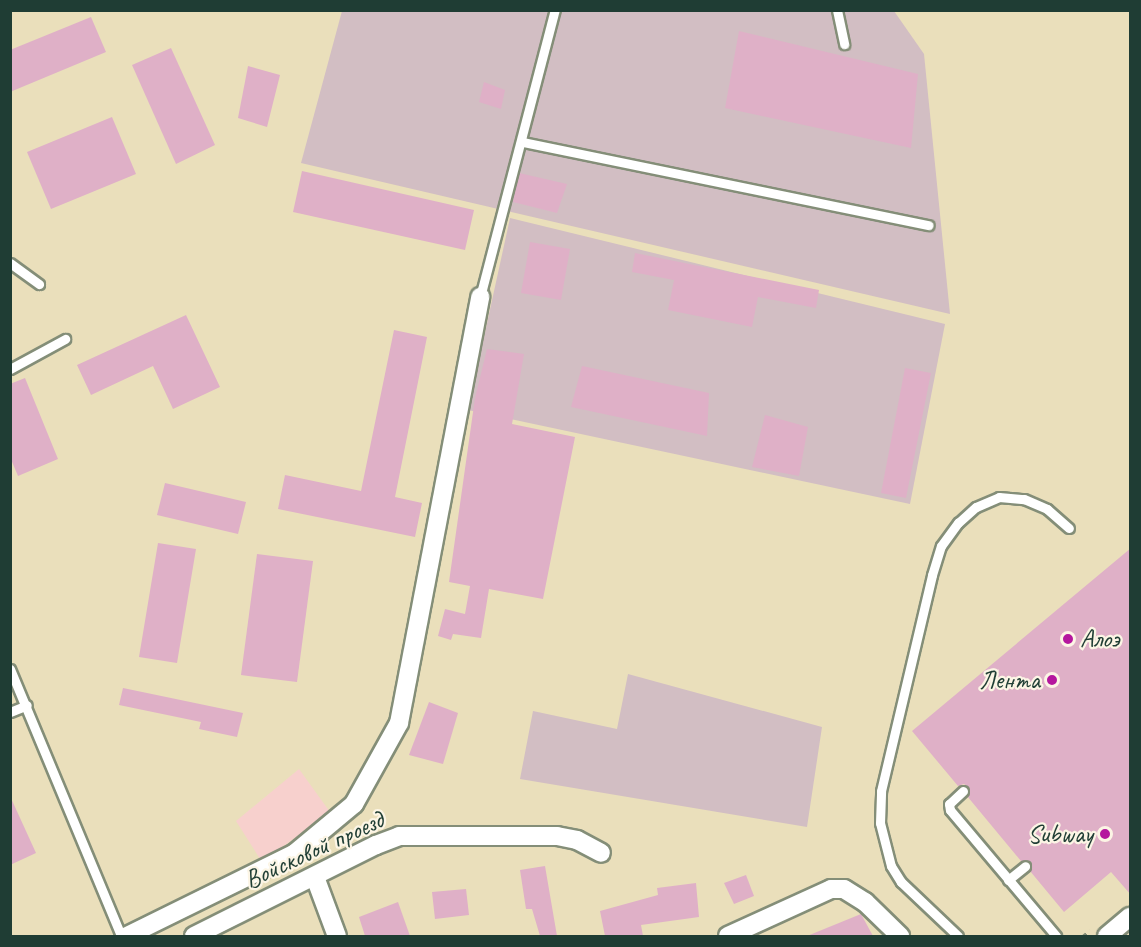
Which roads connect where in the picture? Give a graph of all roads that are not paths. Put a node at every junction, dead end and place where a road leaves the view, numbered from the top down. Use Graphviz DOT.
graph roads {
  1 [pos="555,10"];
  2 [pos="837,10"];
  3 [pos="844,44"];
  4 [pos="523,142"];
  5 [pos="929,225"];
  6 [pos="10,263"];
  7 [pos="39,284"];
  8 [pos="480,297"];
  9 [pos="65,339"];
  10 [pos="10,369"];
  11 [pos="1069,528"];
  12 [pos="10,669"];
  13 [pos="27,705"];
  14 [pos="10,712"];
  15 [pos="963,791"];
  16 [pos="602,853"];
  17 [pos="1025,866"];
  18 [pos="315,877"];
  19 [pos="1008,880"];
  20 [pos="1131,917"];
  21 [pos="121,936"];
  22 [pos="127,936"];
  23 [pos="194,936"];
  24 [pos="337,936"];
  25 [pos="728,936"];
  26 [pos="900,936"];
  27 [pos="958,936"];
  28 [pos="1056,936"];
  29 [pos="1107,936"];
  1 -- 4 [label="lane"];
  2 -- 3 [label="lane"];
  4 -- 5 [label="lane"];
  4 -- 8 [label="lane"];
  6 -- 7 [label="lane"];
  8 -- 22 [label="street"];
  9 -- 10 [label="lane"];
  11 -- 27 [label="lane"];
  12 -- 13 [label="lane"];
  13 -- 14 [label="lane"];
  13 -- 21 [label="lane"];
  15 -- 19 [label="lane"];
  16 -- 18 [label="street, Войсковой проезд"];
  17 -- 19 [label="lane"];
  18 -- 23 [label="street, Войсковой проезд"];
  18 -- 24 [label="street"];
  19 -- 28 [label="lane"];
  20 -- 29 [label="street"];
  25 -- 26 [label="street"];
}
